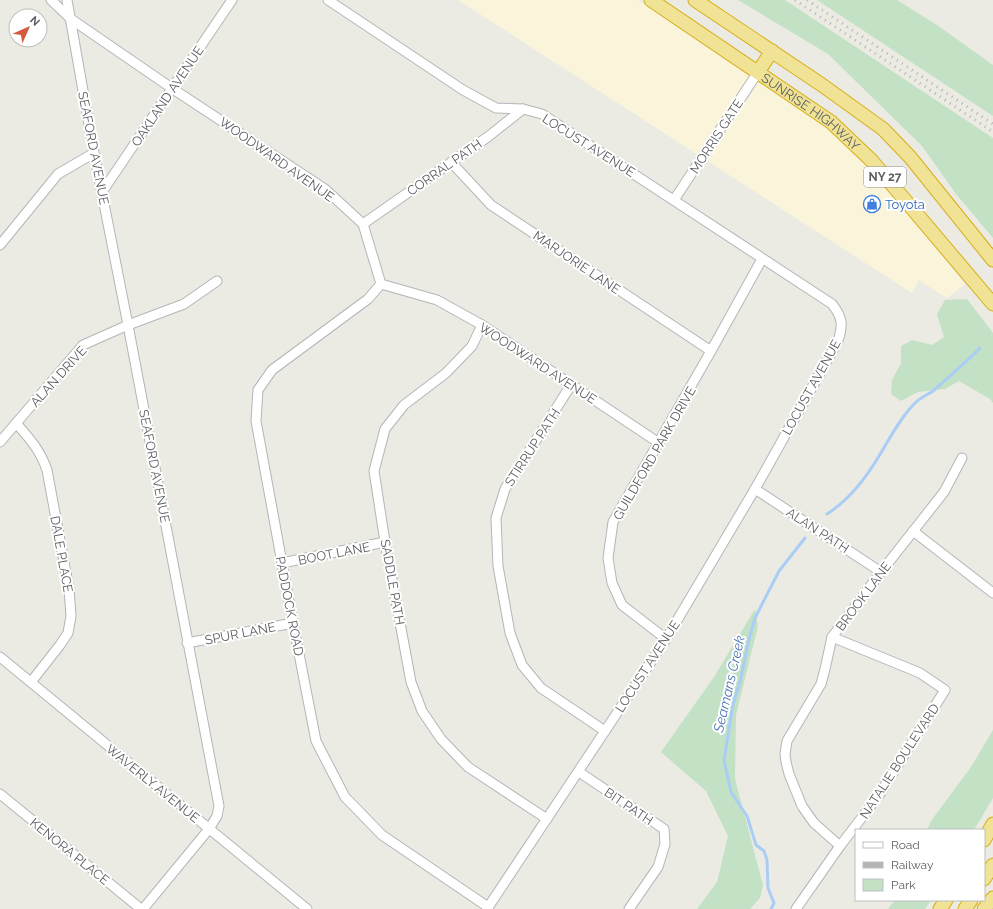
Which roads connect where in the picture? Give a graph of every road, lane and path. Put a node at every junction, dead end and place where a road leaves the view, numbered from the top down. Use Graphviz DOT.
graph roads {
  1 [pos="50,0"];
  2 [pos="67,0"];
  3 [pos="232,0"];
  4 [pos="328,0"];
  5 [pos="651,0"];
  6 [pos="695,0"];
  7 [pos="71,19"];
  8 [pos="772,51"];
  9 [pos="758,72"];
  10 [pos="173,88"];
  11 [pos="523,109"];
  12 [pos="94,153"];
  13 [pos="451,162"];
  14 [pos="102,192"];
  15 [pos="674,200"];
  16 [pos="955,211"];
  17 [pos="363,224"];
  18 [pos="0,245"];
  19 [pos="993,245"];
  20 [pos="762,259"];
  21 [pos="993,260"];
  22 [pos="217,281"];
  23 [pos="381,284"];
  24 [pos="993,304"];
  25 [pos="128,325"];
  26 [pos="482,325"];
  27 [pos="711,351"];
  28 [pos="571,385"];
  29 [pos="16,423"];
  30 [pos="0,442"];
  31 [pos="659,443"];
  32 [pos="962,458"];
  33 [pos="755,489"];
  34 [pos="913,531"];
  35 [pos="385,542"];
  36 [pos="282,563"];
  37 [pos="881,572"];
  38 [pos="993,593"];
  39 [pos="293,623"];
  40 [pos="832,637"];
  41 [pos="666,639"];
  42 [pos="188,643"];
  43 [pos="0,657"];
  44 [pos="31,682"];
  45 [pos="605,731"];
  46 [pos="579,772"];
  47 [pos="0,794"];
  48 [pos="547,819"];
  49 [pos="993,824"];
  50 [pos="209,829"];
  51 [pos="985,838"];
  52 [pos="840,846"];
  53 [pos="993,865"];
  54 [pos="985,877"];
  55 [pos="993,898"];
  56 [pos="488,908"];
  57 [pos="142,909"];
  58 [pos="307,909"];
  59 [pos="629,909"];
  60 [pos="796,909"];
  61 [pos="984,909"];
  1 -- 7 [label="street, WOODWARD AVENUE"];
  2 -- 7 [label="street, SEAFORD AVENUE"];
  3 -- 10 [label="street, OAKLAND AVENUE"];
  4 -- 11 [label="street, LOCUST AVENUE"];
  5 -- 9 [label="highway, SUNRISE HIGHWAY / NY 27"];
  6 -- 8 [label="highway, SUNRISE HIGHWAY / NY 27"];
  7 -- 10 [label="street, WOODWARD AVENUE"];
  7 -- 12 [label="street, SEAFORD AVENUE"];
  8 -- 9 [label="highway"];
  8 -- 16 [label="highway, SUNRISE HIGHWAY / NY 27"];
  9 -- 15 [label="street, MORRIS GATE"];
  9 -- 24 [label="highway, SUNRISE HIGHWAY / NY 27"];
  10 -- 14 [label="street, OAKLAND AVENUE"];
  10 -- 17 [label="street, WOODWARD AVENUE"];
  11 -- 13 [label="street, CORRAL PATH"];
  11 -- 15 [label="street, LOCUST AVENUE"];
  12 -- 14 [label="street, SEAFORD AVENUE"];
  12 -- 18 [label="street"];
  13 -- 17 [label="street, CORRAL PATH"];
  13 -- 27 [label="street, MARJORIE LANE"];
  14 -- 25 [label="street, SEAFORD AVENUE"];
  15 -- 20 [label="street, LOCUST AVENUE"];
  16 -- 19 [label="highway"];
  16 -- 21 [label="highway, SUNRISE HIGHWAY / NY 27"];
  17 -- 23 [label="street"];
  20 -- 27 [label="street, GUILDFORD PARK DRIVE"];
  20 -- 33 [label="street, LOCUST AVENUE"];
  22 -- 25 [label="street, ALAN DRIVE"];
  23 -- 26 [label="street, WOODWARD AVENUE"];
  23 -- 36 [label="street, PADDOCK ROAD"];
  25 -- 29 [label="street, ALAN DRIVE"];
  25 -- 42 [label="street, SEAFORD AVENUE"];
  26 -- 28 [label="street, WOODWARD AVENUE"];
  26 -- 35 [label="street, SADDLE PATH"];
  27 -- 31 [label="street, GUILDFORD PARK DRIVE"];
  28 -- 31 [label="street, WOODWARD AVENUE"];
  28 -- 45 [label="street, STIRRUP PATH"];
  29 -- 30 [label="street, ALAN DRIVE"];
  29 -- 44 [label="street, DALE PLACE"];
  31 -- 41 [label="street, GUILDFORD PARK DRIVE"];
  32 -- 34 [label="street, BROOK LANE"];
  33 -- 37 [label="street, ALAN PATH"];
  33 -- 41 [label="street, LOCUST AVENUE"];
  34 -- 37 [label="street, BROOK LANE"];
  34 -- 38 [label="street"];
  35 -- 36 [label="street, BOOT LANE"];
  35 -- 48 [label="street, SADDLE PATH"];
  36 -- 39 [label="street, PADDOCK ROAD"];
  37 -- 40 [label="street, BROOK LANE"];
  39 -- 42 [label="street, SPUR LANE"];
  39 -- 56 [label="street, PADDOCK ROAD"];
  40 -- 52 [label="street, BROOK LANE"];
  40 -- 52 [label="street, NATALIE BOULEVARD"];
  41 -- 45 [label="street, LOCUST AVENUE"];
  42 -- 50 [label="street, SEAFORD AVENUE"];
  43 -- 44 [label="street, WAVERLY AVENUE"];
  44 -- 50 [label="street, WAVERLY AVENUE"];
  45 -- 46 [label="street, LOCUST AVENUE"];
  46 -- 48 [label="street, LOCUST AVENUE"];
  46 -- 59 [label="street, BIT PATH"];
  47 -- 57 [label="street, KENORA PLACE"];
  48 -- 56 [label="street, LOCUST AVENUE"];
  49 -- 51 [label="highway"];
  50 -- 57 [label="street, SEAFORD AVENUE"];
  50 -- 58 [label="street, WAVERLY AVENUE"];
  52 -- 60 [label="street, NATALIE BOULEVARD"];
  53 -- 54 [label="highway"];
  55 -- 61 [label="highway"];
}
